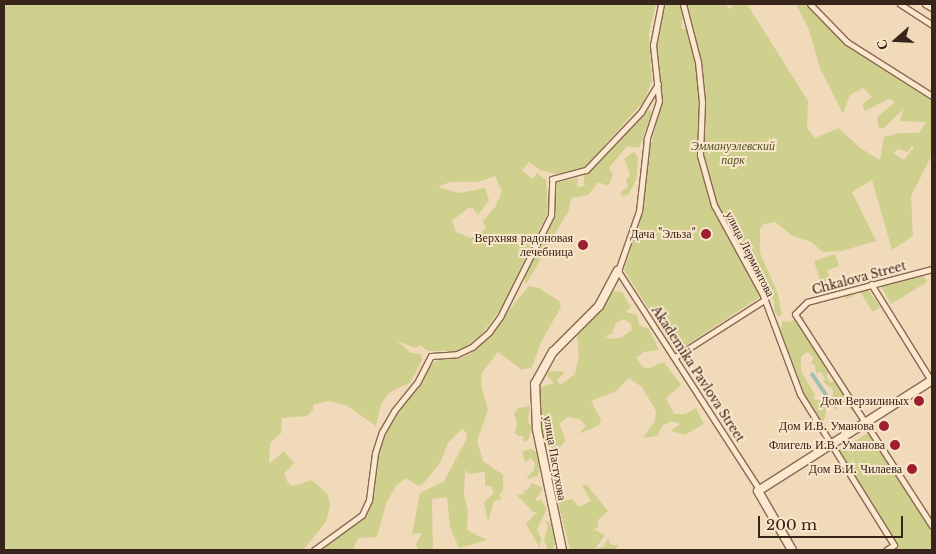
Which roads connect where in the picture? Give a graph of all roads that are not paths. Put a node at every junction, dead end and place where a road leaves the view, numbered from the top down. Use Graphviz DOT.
graph roads {
  1 [pos="661,4"];
  2 [pos="682,4"];
  3 [pos="810,4"];
  4 [pos="900,4"];
  5 [pos="925,4"];
  6 [pos="932,8"];
  7 [pos="932,25"];
  8 [pos="658,84"];
  9 [pos="932,96"];
  10 [pos="932,269"];
  11 [pos="618,271"];
  12 [pos="871,284"];
  13 [pos="764,300"];
  14 [pos="675,357"];
  15 [pos="932,381"];
  16 [pos="867,423"];
  17 [pos="832,445"];
  18 [pos="759,491"];
  19 [pos="932,524"];
  20 [pos="314,550"];
  21 [pos="562,550"];
  22 [pos="792,550"];
  23 [pos="886,550"];
  1 -- 8 [label="street"];
  2 -- 13 [label="street, улица Лермонтова"];
  3 -- 9 [label="street"];
  4 -- 7 [label="street"];
  5 -- 6 [label="street"];
  8 -- 11 [label="street"];
  8 -- 20 [label="street"];
  10 -- 12 [label="street, Chkalova Street"];
  11 -- 14 [label="street, Akademika Pavlova Street"];
  11 -- 21 [label="street, улица Пастухова"];
  12 -- 15 [label="street"];
  12 -- 16 [label="street, Chkalova Street"];
  13 -- 14 [label="street"];
  13 -- 17 [label="street, улица Лермонтова"];
  14 -- 18 [label="street, Akademika Pavlova Street"];
  15 -- 16 [label="street"];
  16 -- 17 [label="street"];
  16 -- 19 [label="street"];
  17 -- 18 [label="street"];
  17 -- 23 [label="street, улица Лермонтова"];
  18 -- 22 [label="street, Akademika Pavlova Street"];
}
